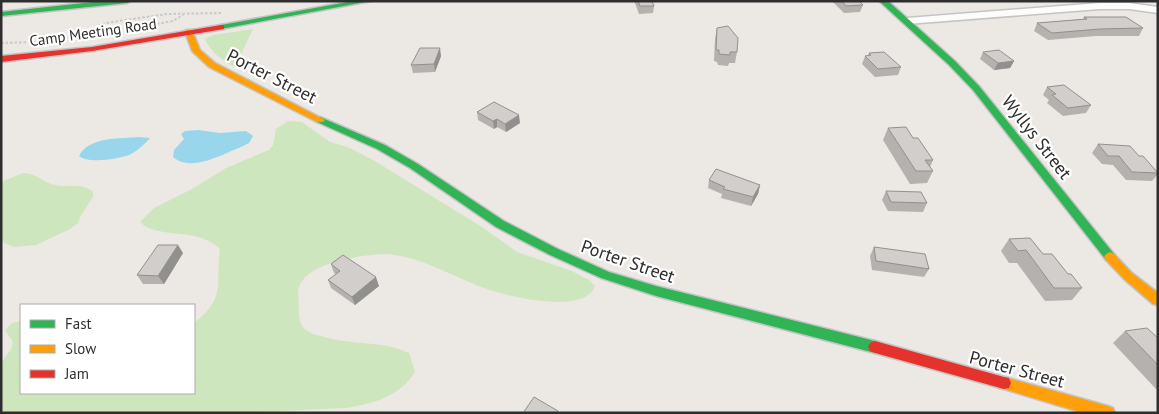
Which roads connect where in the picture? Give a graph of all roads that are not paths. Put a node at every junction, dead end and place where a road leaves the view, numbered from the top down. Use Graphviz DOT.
graph roads {
  1 [pos="127,1"];
  2 [pos="367,1"];
  3 [pos="883,1"];
  4 [pos="1158,10"];
  5 [pos="1,14"];
  6 [pos="907,22"];
  7 [pos="189,32"];
  8 [pos="1,58"];
  9 [pos="1158,300"];
  10 [pos="1108,413"];
  1 -- 5 [label="main road"];
  2 -- 7 [label="main road, Camp Meeting Road"];
  3 -- 6 [label="main road, Wyllys Street"];
  4 -- 6 [label="street"];
  6 -- 9 [label="main road, Wyllys Street"];
  7 -- 8 [label="main road, Camp Meeting Road"];
  7 -- 10 [label="main road, Porter Street"];
}
